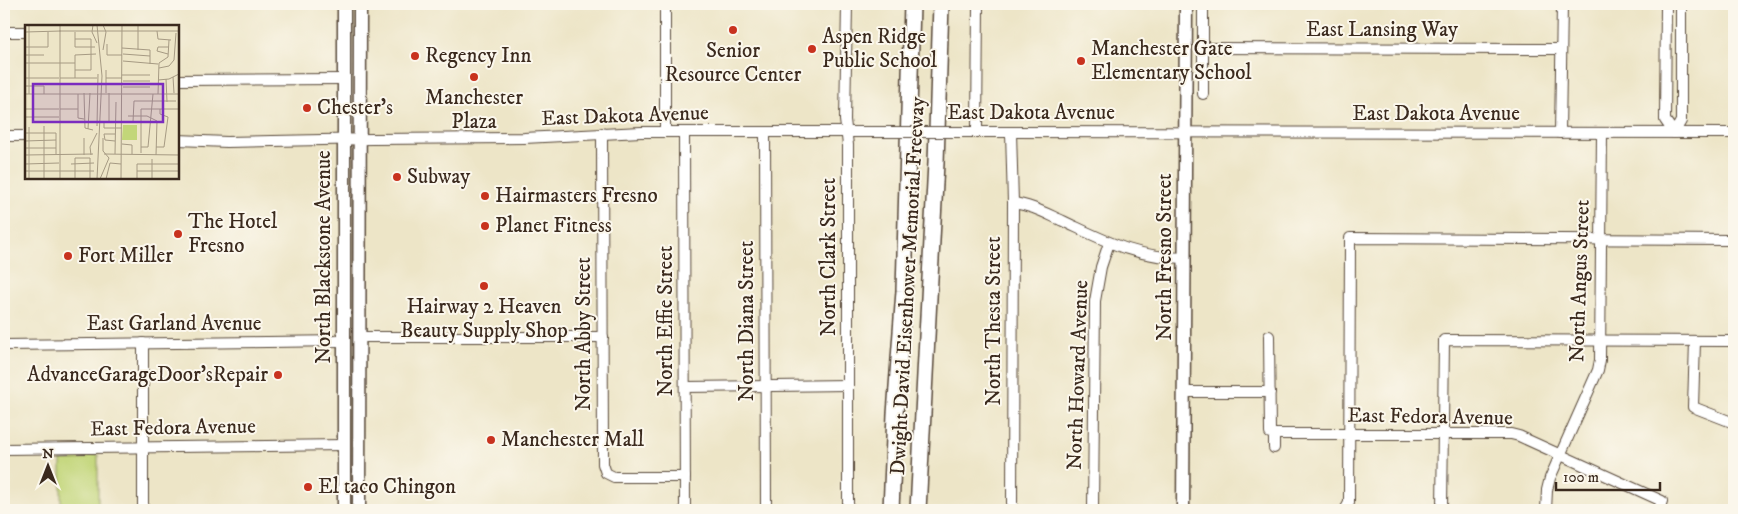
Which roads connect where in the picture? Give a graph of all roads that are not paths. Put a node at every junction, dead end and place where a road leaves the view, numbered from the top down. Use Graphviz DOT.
graph roads {
  1 [pos="344,4"];
  2 [pos="360,4"];
  3 [pos="665,4"];
  4 [pos="847,4"];
  5 [pos="912,4"];
  6 [pos="941,4"];
  7 [pos="978,4"];
  8 [pos="1186,4"];
  9 [pos="1203,4"];
  10 [pos="1562,4"];
  11 [pos="1666,4"];
  12 [pos="1682,4"];
  13 [pos="4,32"];
  14 [pos="25,32"];
  15 [pos="1203,48"];
  16 [pos="1561,49"];
  17 [pos="344,79"];
  18 [pos="179,80"];
  19 [pos="1203,94"];
  20 [pos="846,131"];
  21 [pos="665,132"];
  22 [pos="684,132"];
  23 [pos="765,132"];
  24 [pos="977,132"];
  25 [pos="1011,132"];
  26 [pos="1186,132"];
  27 [pos="1560,133"];
  28 [pos="1602,133"];
  29 [pos="1674,133"];
  30 [pos="1734,133"];
  31 [pos="602,134"];
  32 [pos="4,136"];
  33 [pos="25,136"];
  34 [pos="179,140"];
  35 [pos="344,140"];
  36 [pos="359,140"];
  37 [pos="1013,203"];
  38 [pos="1601,239"];
  39 [pos="1734,240"];
  40 [pos="1109,242"];
  41 [pos="1184,258"];
  42 [pos="344,288"];
  43 [pos="1269,336"];
  44 [pos="359,337"];
  45 [pos="603,337"];
  46 [pos="1600,340"];
  47 [pos="344,341"];
  48 [pos="1734,341"];
  49 [pos="1694,342"];
  50 [pos="143,343"];
  51 [pos="4,345"];
  52 [pos="848,385"];
  53 [pos="685,386"];
  54 [pos="766,386"];
  55 [pos="1184,392"];
  56 [pos="1270,392"];
  57 [pos="895,414"];
  58 [pos="359,417"];
  59 [pos="923,418"];
  60 [pos="1734,423"];
  61 [pos="1274,434"];
  62 [pos="1350,434"];
  63 [pos="1443,435"];
  64 [pos="344,445"];
  65 [pos="144,447"];
  66 [pos="4,448"];
  67 [pos="1274,448"];
  68 [pos="1561,454"];
  69 [pos="685,477"];
  70 [pos="1660,506"];
  71 [pos="144,510"];
  72 [pos="344,510"];
  73 [pos="358,510"];
  74 [pos="685,510"];
  75 [pos="766,510"];
  76 [pos="848,510"];
  77 [pos="882,510"];
  78 [pos="891,510"];
  79 [pos="918,510"];
  80 [pos="924,510"];
  81 [pos="1012,510"];
  82 [pos="1093,510"];
  83 [pos="1183,510"];
  84 [pos="1345,510"];
  85 [pos="1442,510"];
  86 [pos="1546,510"];
  1 -- 17 [label="main road, North Blackstone Avenue"];
  2 -- 36 [label="main road, North Blackstone Avenue"];
  3 -- 21 [label="street"];
  4 -- 20 [label="street, North Clark Street"];
  5 -- 57 [label="highway, Dwight David Eisenhower Memorial Freeway"];
  6 -- 59 [label="highway, Dwight David Eisenhower Memorial Freeway"];
  7 -- 24 [label="street"];
  8 -- 26 [label="main road, North Fresno Street"];
  9 -- 15 [label="street"];
  10 -- 16 [label="street"];
  11 -- 29 [label="street"];
  12 -- 29 [label="street"];
  13 -- 14 [label="street"];
  15 -- 16 [label="street, East Lansing Way"];
  15 -- 19 [label="street"];
  16 -- 27 [label="street"];
  17 -- 18 [label="street"];
  17 -- 35 [label="main road, North Blackstone Avenue"];
  20 -- 23 [label="street, East Dakota Avenue"];
  20 -- 24 [label="street, East Dakota Avenue, bridge"];
  20 -- 52 [label="street, North Clark Street"];
  21 -- 22 [label="street, East Dakota Avenue"];
  21 -- 31 [label="street, East Dakota Avenue"];
  22 -- 23 [label="street, East Dakota Avenue"];
  22 -- 53 [label="street, North Effie Street"];
  23 -- 54 [label="street, North Diana Street"];
  24 -- 25 [label="street, East Dakota Avenue"];
  25 -- 26 [label="street, East Dakota Avenue"];
  25 -- 37 [label="street, North Thesta Street"];
  26 -- 27 [label="street, East Dakota Avenue"];
  26 -- 41 [label="main road, North Fresno Street"];
  27 -- 28 [label="street, East Dakota Avenue"];
  28 -- 29 [label="street, East Dakota Avenue"];
  28 -- 38 [label="street, North Angus Street"];
  29 -- 30 [label="street, East Dakota Avenue"];
  31 -- 36 [label="street, East Dakota Avenue"];
  31 -- 45 [label="street, North Abby Street"];
  32 -- 33 [label="street"];
  34 -- 35 [label="street, East Dakota Avenue"];
  35 -- 36 [label="street, East Dakota Avenue"];
  35 -- 42 [label="main road, North Blackstone Avenue"];
  36 -- 44 [label="main road, North Blackstone Avenue"];
  37 -- 40 [label="street"];
  37 -- 81 [label="street, North Thesta Street"];
  38 -- 39 [label="street"];
  38 -- 46 [label="street, North Angus Street"];
  38 -- 62 [label="street"];
  40 -- 41 [label="street"];
  40 -- 82 [label="street, North Howard Avenue"];
  41 -- 55 [label="main road, North Fresno Street"];
  42 -- 44 [label="main road"];
  42 -- 47 [label="main road, North Blackstone Avenue"];
  43 -- 56 [label="street"];
  44 -- 45 [label="street"];
  44 -- 58 [label="main road, North Blackstone Avenue"];
  45 -- 69 [label="street, North Abby Street"];
  46 -- 49 [label="street"];
  46 -- 63 [label="street"];
  46 -- 68 [label="street, North Angus Street"];
  47 -- 50 [label="street, East Garland Avenue"];
  47 -- 58 [label="main road"];
  47 -- 64 [label="main road, North Blackstone Avenue"];
  48 -- 49 [label="street"];
  49 -- 60 [label="street"];
  50 -- 51 [label="street, East Garland Avenue"];
  50 -- 65 [label="street"];
  52 -- 54 [label="street"];
  52 -- 76 [label="street, North Clark Street"];
  53 -- 54 [label="street"];
  53 -- 69 [label="street, North Effie Street"];
  54 -- 75 [label="street, North Diana Street"];
  55 -- 56 [label="street"];
  55 -- 83 [label="main road, North Fresno Street"];
  56 -- 61 [label="street"];
  57 -- 77 [label="highway"];
  57 -- 78 [label="highway, Dwight David Eisenhower Memorial Freeway"];
  58 -- 73 [label="main road, North Blackstone Avenue"];
  59 -- 79 [label="highway, Dwight David Eisenhower Memorial Freeway"];
  59 -- 80 [label="highway"];
  61 -- 62 [label="street, East Fedora Avenue"];
  61 -- 67 [label="street"];
  62 -- 63 [label="street, East Fedora Avenue"];
  62 -- 84 [label="street"];
  63 -- 68 [label="street, East Fedora Avenue"];
  63 -- 85 [label="street"];
  64 -- 65 [label="street, East Fedora Avenue"];
  64 -- 72 [label="main road, North Blackstone Avenue"];
  64 -- 73 [label="main road"];
  65 -- 66 [label="street, East Fedora Avenue"];
  65 -- 71 [label="street"];
  68 -- 70 [label="street, East Fedora Avenue"];
  68 -- 86 [label="street, North Angus Street"];
  69 -- 74 [label="street, North Effie Street"];
}
